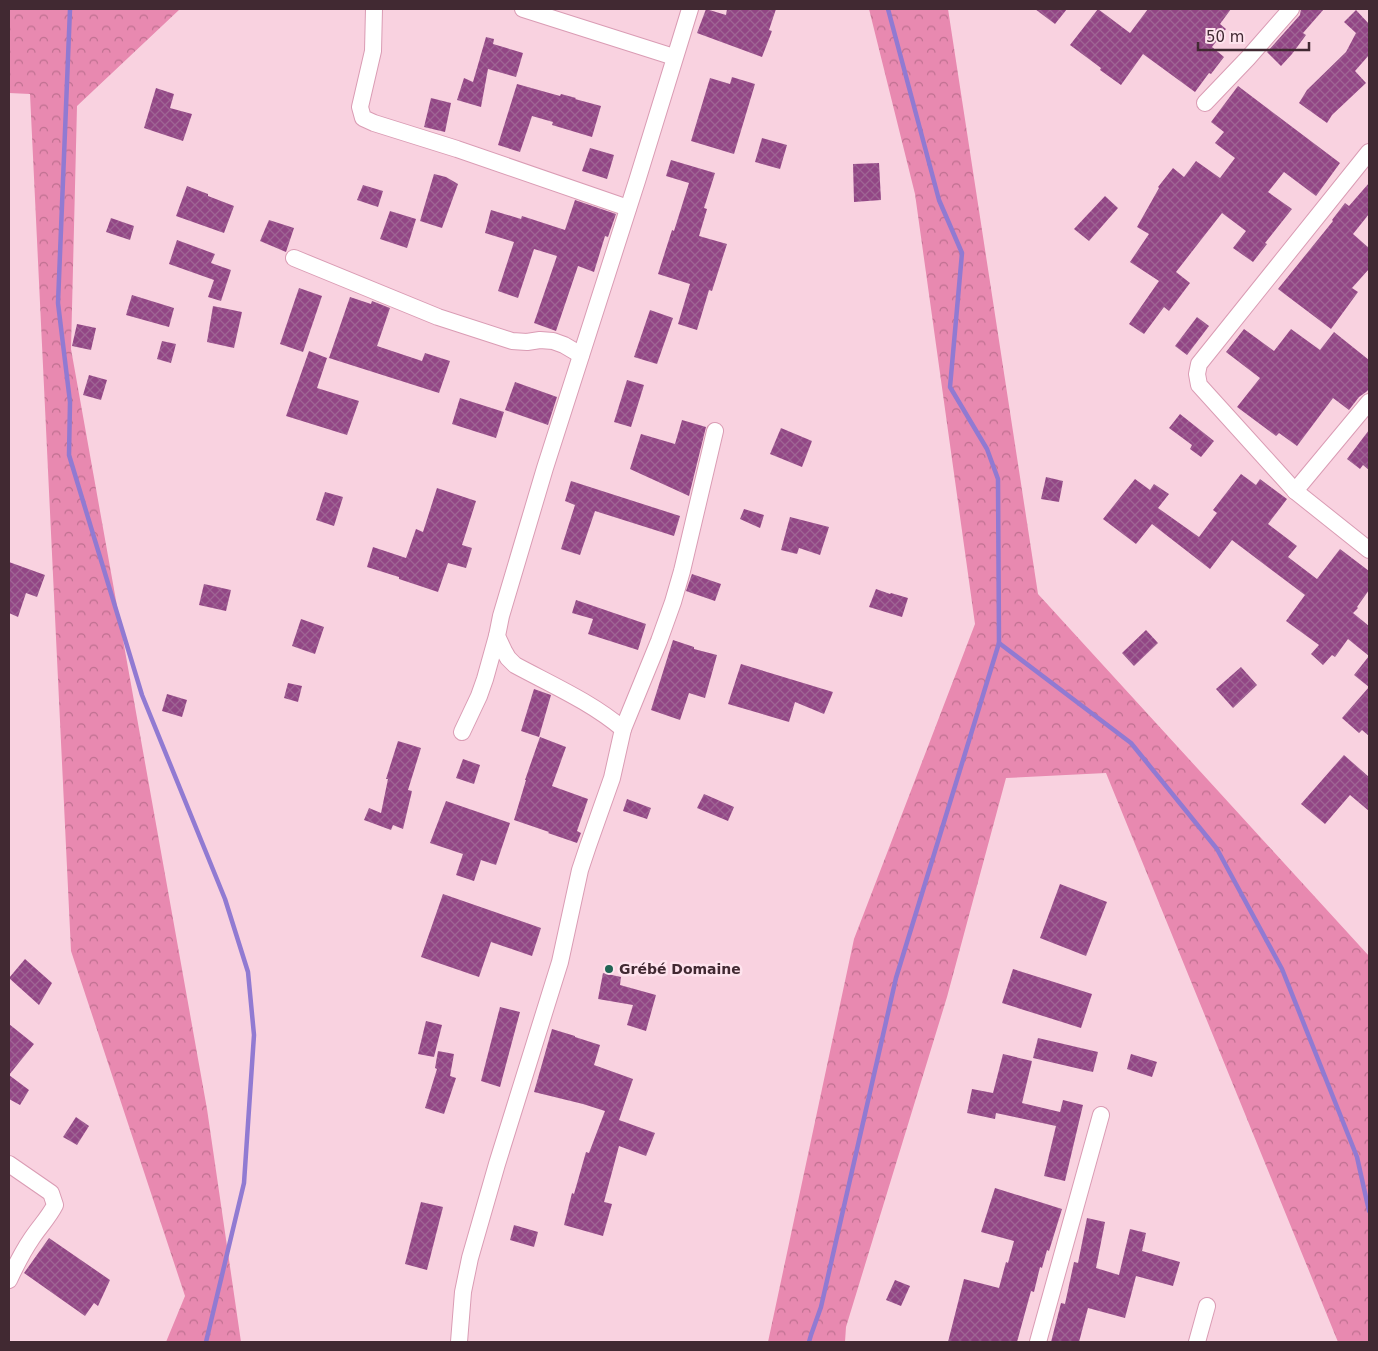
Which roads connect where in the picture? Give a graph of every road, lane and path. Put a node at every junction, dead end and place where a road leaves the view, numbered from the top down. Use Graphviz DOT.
graph roads {
  1 [pos="374,9"];
  2 [pos="523,9"];
  3 [pos="690,9"];
  4 [pos="1291,9"];
  5 [pos="674,57"];
  6 [pos="1205,103"];
  7 [pos="1369,152"];
  8 [pos="628,208"];
  9 [pos="294,258"];
  10 [pos="581,355"];
  11 [pos="1369,402"];
  12 [pos="715,431"];
  13 [pos="1295,491"];
  14 [pos="1369,550"];
  15 [pos="497,636"];
  16 [pos="623,729"];
  17 [pos="462,732"];
  18 [pos="1101,1115"];
  19 [pos="9,1164"];
  20 [pos="9,1280"];
  21 [pos="1207,1306"];
  22 [pos="458,1342"];
  23 [pos="1038,1342"];
  24 [pos="1197,1342"];
  1 -- 8 [label="street"];
  2 -- 5 [label="street"];
  3 -- 5 [label="street"];
  4 -- 6 [label="street"];
  5 -- 8 [label="street"];
  7 -- 13 [label="street"];
  8 -- 10 [label="street"];
  9 -- 10 [label="street"];
  10 -- 15 [label="street"];
  11 -- 13 [label="street"];
  12 -- 16 [label="street"];
  13 -- 14 [label="street"];
  15 -- 16 [label="street"];
  15 -- 17 [label="street"];
  16 -- 22 [label="street"];
  18 -- 23 [label="street"];
  19 -- 20 [label="street"];
  21 -- 24 [label="street"];
}
